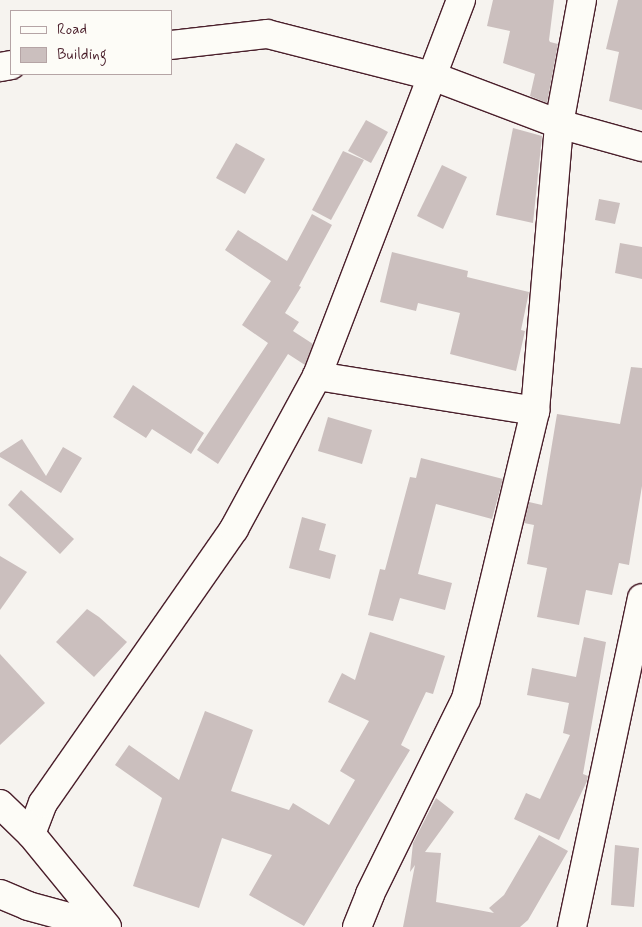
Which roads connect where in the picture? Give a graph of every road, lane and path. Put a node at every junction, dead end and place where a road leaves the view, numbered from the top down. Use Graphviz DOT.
graph roads {
  1 [pos="461,0"];
  2 [pos="582,0"];
  3 [pos="172,45"];
  4 [pos="432,76"];
  5 [pos="559,124"];
  6 [pos="642,147"];
  7 [pos="317,376"];
  8 [pos="535,411"];
  9 [pos="642,598"];
  10 [pos="0,804"];
  11 [pos="30,834"];
  12 [pos="0,894"];
  13 [pos="106,927"];
  14 [pos="357,927"];
  15 [pos="572,927"];
  1 -- 4 [label="street"];
  2 -- 5 [label="street"];
  3 -- 4 [label="street"];
  4 -- 5 [label="street"];
  4 -- 7 [label="street"];
  5 -- 6 [label="street"];
  5 -- 8 [label="street"];
  7 -- 8 [label="street"];
  7 -- 11 [label="street"];
  8 -- 14 [label="street"];
  9 -- 15 [label="street"];
  10 -- 11 [label="street"];
  11 -- 13 [label="street"];
  12 -- 13 [label="street"];
}
